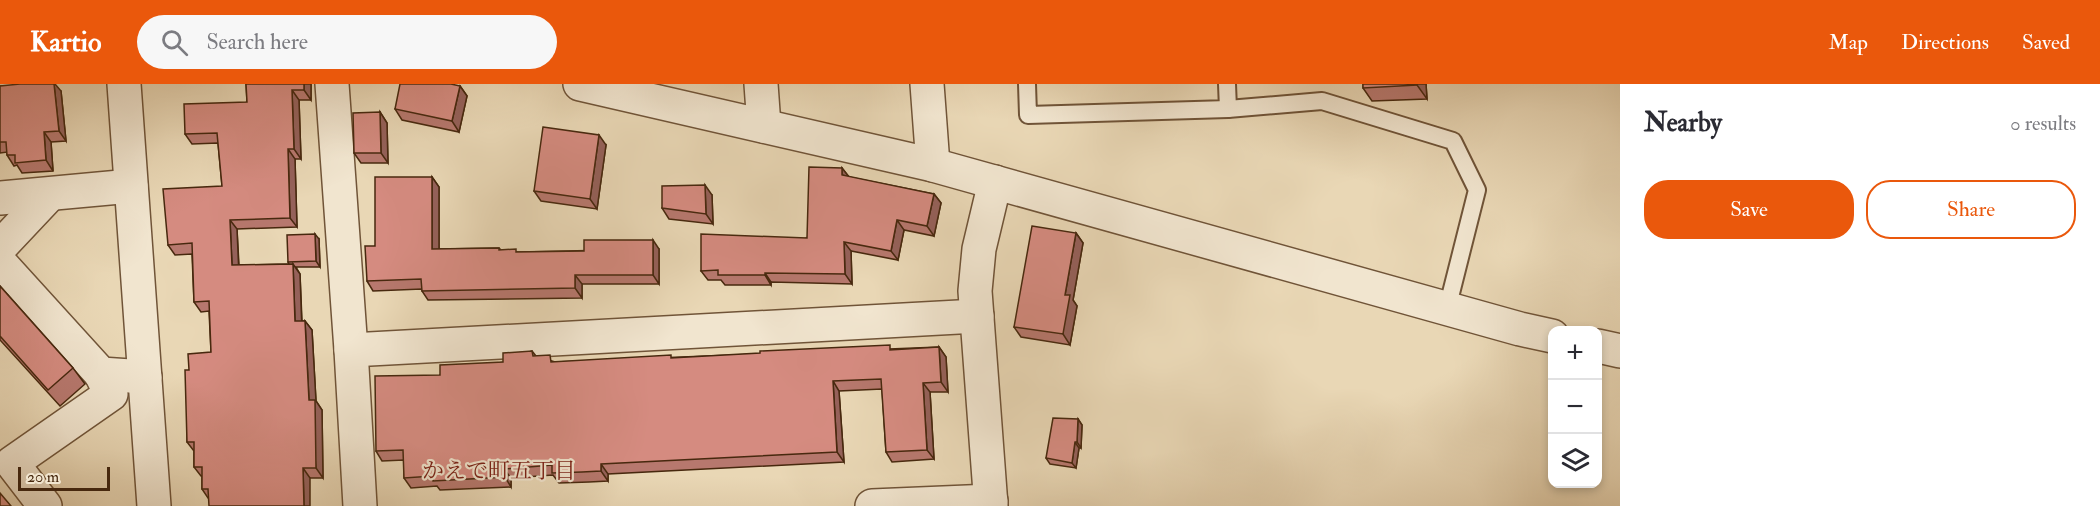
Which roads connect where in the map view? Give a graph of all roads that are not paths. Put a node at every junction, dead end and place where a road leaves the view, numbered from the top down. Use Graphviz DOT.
graph roads {
  1 [pos="124,84"];
  2 [pos="332,84"];
  3 [pos="580,84"];
  4 [pos="761,84"];
  5 [pos="927,84"];
  6 [pos="1027,84"];
  7 [pos="1227,84"];
  8 [pos="1228,109"];
  9 [pos="764,126"];
  10 [pos="933,165"];
  11 [pos="995,182"];
  12 [pos="131,186"];
  13 [pos="50,194"];
  14 [pos="0,198"];
  15 [pos="0,248"];
  16 [pos="0,263"];
  17 [pos="1447,309"];
  18 [pos="977,316"];
  19 [pos="1548,335"];
  20 [pos="1602,347"];
  21 [pos="351,350"];
  22 [pos="1620,351"];
  23 [pos="101,374"];
  24 [pos="145,377"];
  25 [pos="6,458"];
  26 [pos="991,503"];
  27 [pos="45,506"];
  28 [pos="154,506"];
  29 [pos="360,506"];
  30 [pos="872,506"];
  1 -- 12 [label="street"];
  2 -- 21 [label="street"];
  3 -- 9 [label="street"];
  4 -- 9 [label="street"];
  5 -- 10 [label="street"];
  6 -- 8 [label="lane"];
  7 -- 8 [label="lane"];
  8 -- 17 [label="lane"];
  9 -- 10 [label="street"];
  10 -- 11 [label="street"];
  11 -- 17 [label="street"];
  11 -- 18 [label="street"];
  12 -- 13 [label="street"];
  12 -- 24 [label="street"];
  13 -- 14 [label="street"];
  13 -- 15 [label="street"];
  16 -- 23 [label="street"];
  17 -- 19 [label="street"];
  18 -- 21 [label="street"];
  18 -- 26 [label="street"];
  20 -- 22 [label="street"];
  21 -- 29 [label="street"];
  23 -- 24 [label="street"];
  23 -- 25 [label="street"];
  24 -- 28 [label="street"];
  25 -- 27 [label="street"];
  26 -- 30 [label="street"];
}
